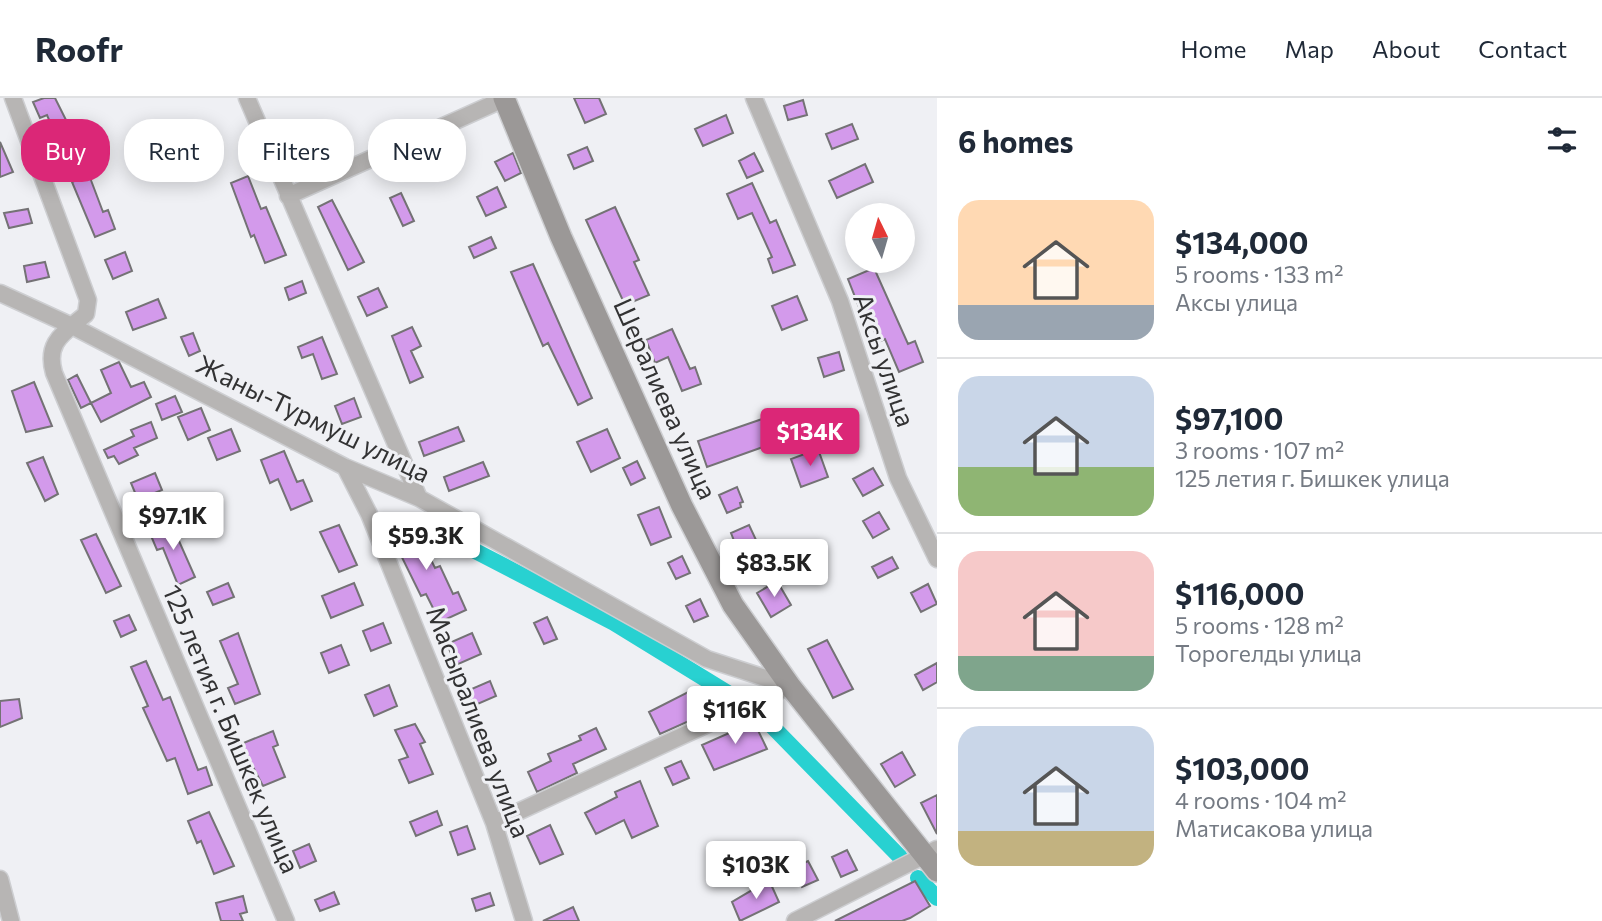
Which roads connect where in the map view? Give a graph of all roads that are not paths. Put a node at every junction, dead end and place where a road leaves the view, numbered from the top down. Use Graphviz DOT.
graph roads {
  1 [pos="13,98"];
  2 [pos="247,98"];
  3 [pos="504,98"];
  4 [pos="754,98"];
  5 [pos="288,195"];
  6 [pos="0,293"];
  7 [pos="72,326"];
  8 [pos="345,467"];
  9 [pos="419,498"];
  10 [pos="937,559"];
  11 [pos="790,687"];
  12 [pos="494,822"];
  13 [pos="932,859"];
  14 [pos="0,879"];
  15 [pos="11,921"];
  16 [pos="286,921"];
  17 [pos="524,921"];
  18 [pos="795,921"];
  1 -- 7 [label="street, 125 летия г. Бишкек улица"];
  2 -- 5 [label="street"];
  3 -- 5 [label="street"];
  3 -- 11 [label="street, Шералиева улица"];
  4 -- 10 [label="street, Аксы улица"];
  5 -- 9 [label="street"];
  6 -- 7 [label="street, Жаны-Турмуш улица"];
  7 -- 8 [label="street, Жаны-Турмуш улица"];
  7 -- 16 [label="street, 125 летия г. Бишкек улица"];
  8 -- 9 [label="street, Жаны-Турмуш улица"];
  8 -- 12 [label="street, Масыралиева улица"];
  9 -- 11 [label="street, Жаны-Турмуш улица"];
  11 -- 12 [label="street"];
  11 -- 13 [label="street, Шералиева улица"];
  12 -- 17 [label="street, Масыралиева улица"];
  13 -- 18 [label="street"];
  14 -- 15 [label="street"];
}
